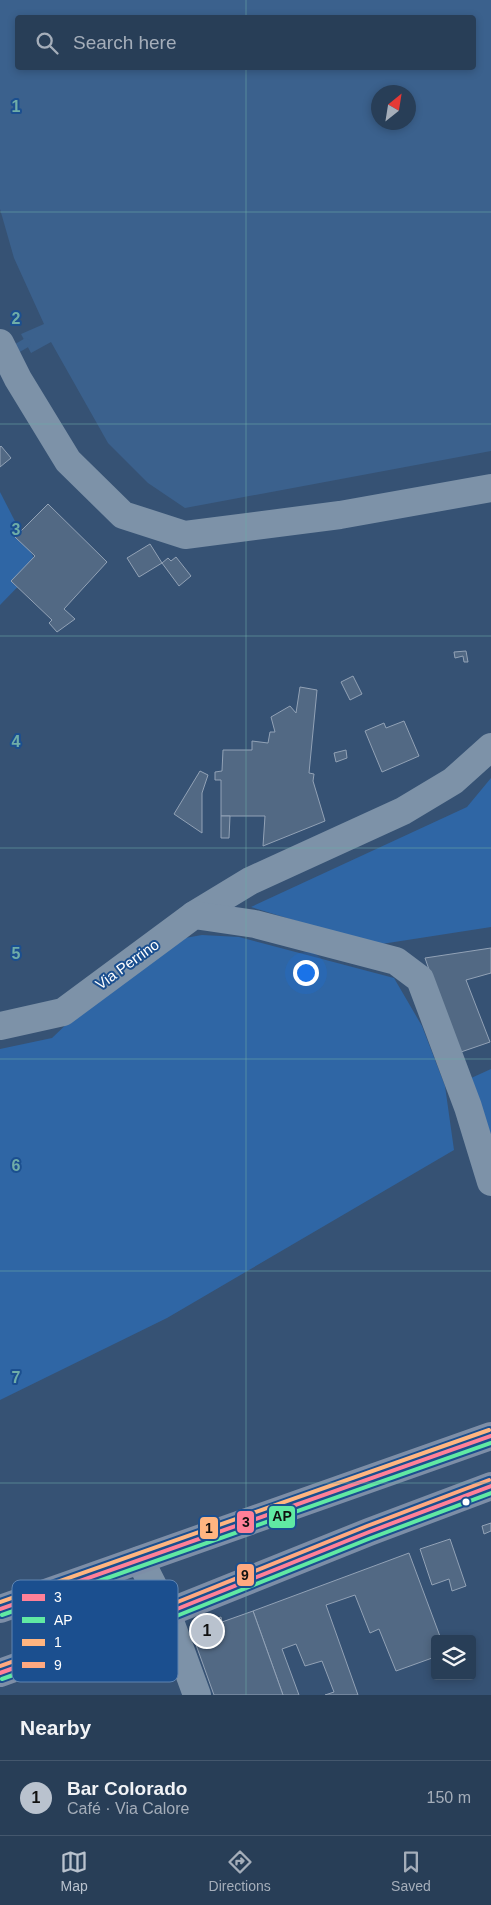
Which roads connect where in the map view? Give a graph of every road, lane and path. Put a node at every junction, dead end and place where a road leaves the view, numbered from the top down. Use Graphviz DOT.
graph roads {
  1 [pos="0,343"];
  2 [pos="491,488"];
  3 [pos="491,747"];
  4 [pos="194,915"];
  5 [pos="0,1026"];
  6 [pos="491,1182"];
  7 [pos="491,1436"];
  8 [pos="491,1486"];
  9 [pos="140,1560"];
  10 [pos="83,1580"];
  11 [pos="150,1580"];
  12 [pos="12,1605"];
  13 [pos="0,1609"];
  14 [pos="178,1609"];
  15 [pos="178,1643"];
  16 [pos="12,1669"];
  17 [pos="0,1673"];
  18 [pos="197,1695"];
  1 -- 2 [label="street"];
  3 -- 4 [label="street, Via Perrino"];
  4 -- 5 [label="street, Via Perrino"];
  4 -- 6 [label="street"];
  7 -- 9 [label="main road"];
  8 -- 14 [label="main road"];
  9 -- 10 [label="main road"];
  9 -- 11 [label="street"];
  12 -- 13 [label="main road"];
  15 -- 18 [label="street"];
  16 -- 17 [label="main road"];
}
